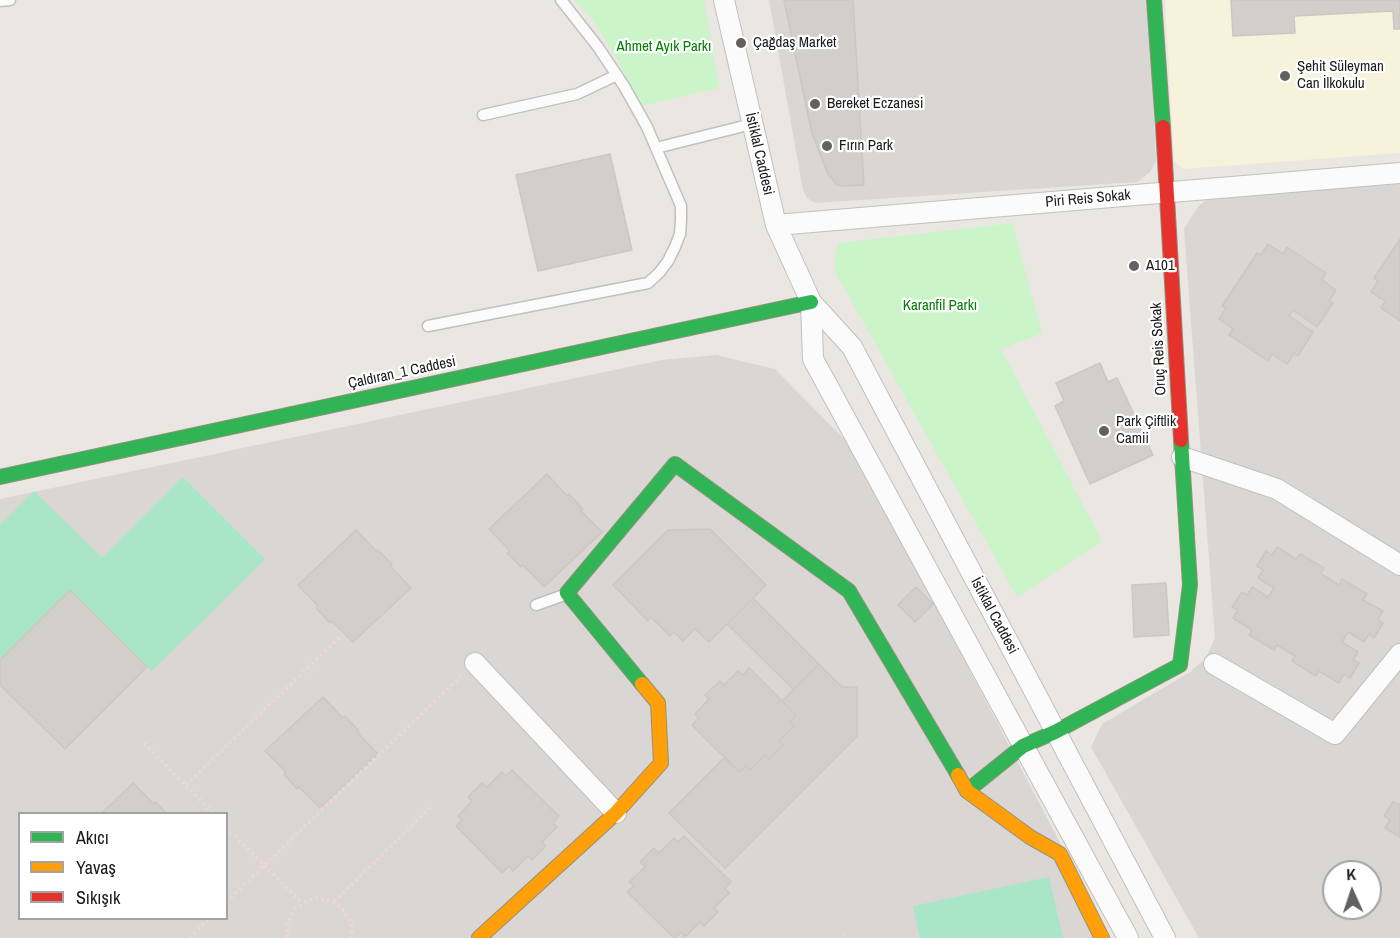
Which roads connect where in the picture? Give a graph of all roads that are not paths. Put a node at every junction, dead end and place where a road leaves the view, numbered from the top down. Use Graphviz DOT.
graph roads {
  1 [pos="10,0"];
  2 [pos="561,0"];
  3 [pos="723,0"];
  4 [pos="1154,0"];
  5 [pos="0,1"];
  6 [pos="617,75"];
  7 [pos="483,115"];
  8 [pos="752,124"];
  9 [pos="656,148"];
  10 [pos="1400,173"];
  11 [pos="1167,192"];
  12 [pos="776,225"];
  13 [pos="811,302"];
  14 [pos="428,326"];
  15 [pos="1182,457"];
  16 [pos="0,477"];
  17 [pos="1400,565"];
  18 [pos="567,593"];
  19 [pos="536,605"];
  20 [pos="1400,654"];
  21 [pos="475,663"];
  22 [pos="1214,664"];
  23 [pos="1055,732"];
  24 [pos="1023,746"];
  25 [pos="967,791"];
  26 [pos="616,813"];
  27 [pos="479,938"];
  28 [pos="1102,938"];
  29 [pos="1128,938"];
  30 [pos="1165,938"];
  1 -- 5 [label="lane"];
  2 -- 6 [label="lane"];
  3 -- 8 [label="street, İstiklal Caddesi"];
  4 -- 11 [label="street, Oruç Reis Sokak"];
  6 -- 7 [label="lane"];
  6 -- 9 [label="lane"];
  8 -- 9 [label="lane"];
  8 -- 12 [label="street, İstiklal Caddesi"];
  9 -- 14 [label="lane"];
  10 -- 11 [label="street, Piri Reis Sokak"];
  11 -- 12 [label="street, Piri Reis Sokak"];
  11 -- 15 [label="street, Oruç Reis Sokak"];
  12 -- 13 [label="street, İstiklal Caddesi"];
  13 -- 16 [label="street, Çaldıran_1 Caddesi"];
  13 -- 23 [label="street, İstiklal Caddesi"];
  13 -- 24 [label="street, İstiklal Caddesi"];
  15 -- 17 [label="street"];
  15 -- 23 [label="street, Oruç Reis Sokak"];
  18 -- 19 [label="lane"];
  18 -- 25 [label="street"];
  18 -- 26 [label="street"];
  20 -- 22 [label="street"];
  21 -- 26 [label="street"];
  23 -- 24 [label="street, Oruç Reis Sokak"];
  23 -- 30 [label="street, İstiklal Caddesi"];
  24 -- 25 [label="street, Oruç Reis Sokak"];
  24 -- 29 [label="street, İstiklal Caddesi"];
  25 -- 28 [label="street"];
  26 -- 27 [label="street"];
}
